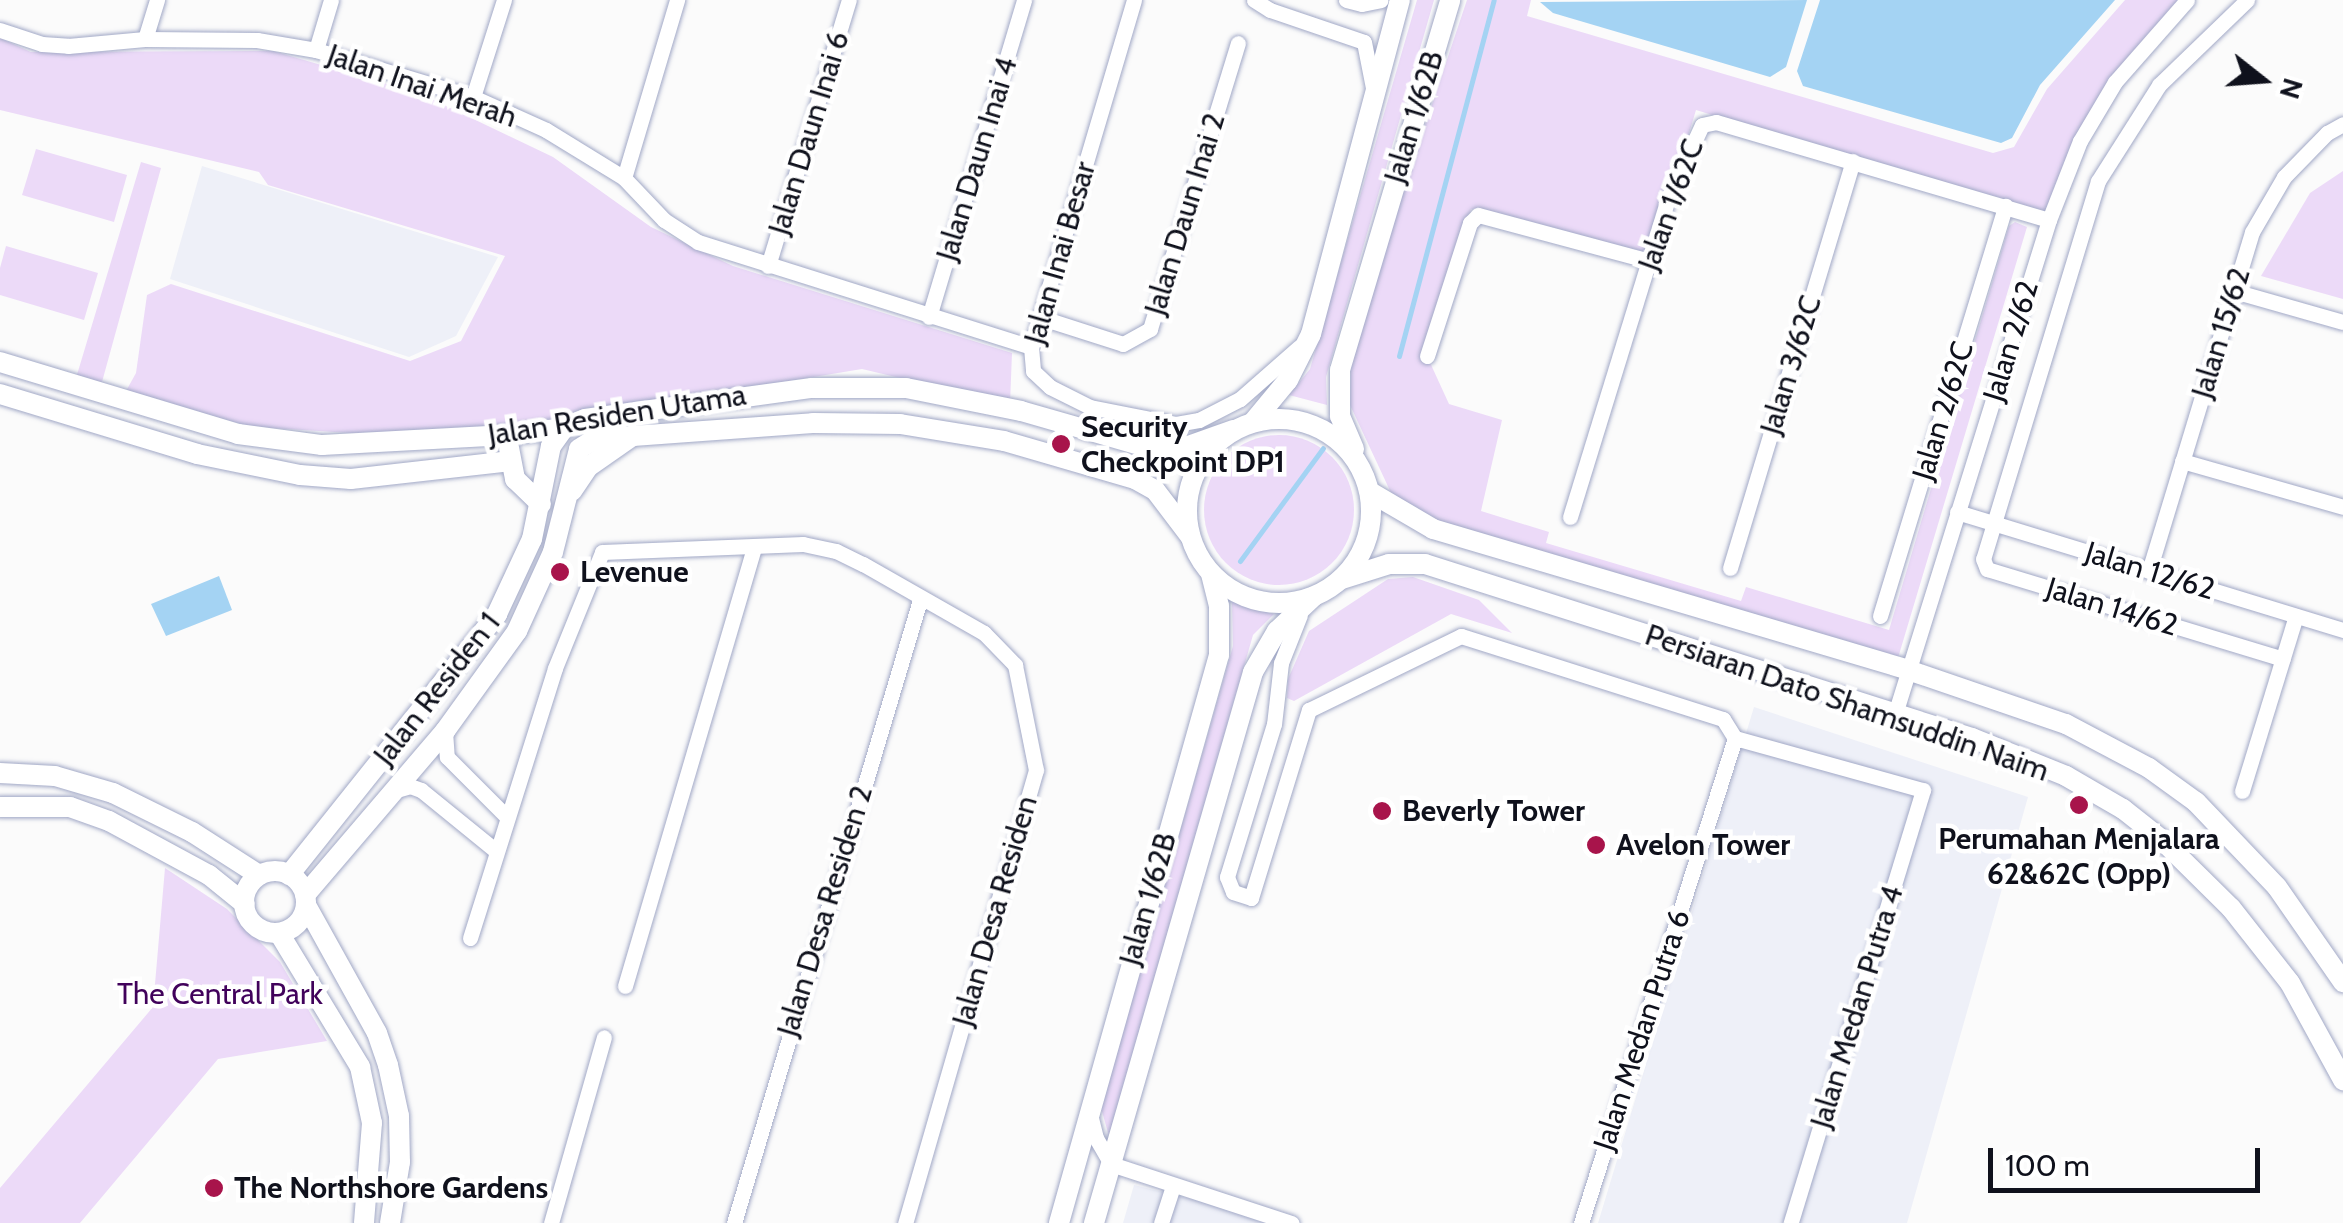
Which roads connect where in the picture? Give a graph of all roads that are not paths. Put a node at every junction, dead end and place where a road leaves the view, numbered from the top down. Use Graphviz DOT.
graph roads {
  1 [pos="157,0"];
  2 [pos="331,0"];
  3 [pos="504,0"];
  4 [pos="677,0"];
  5 [pos="849,0"];
  6 [pos="1024,0"];
  7 [pos="1134,0"];
  8 [pos="1254,0"];
  9 [pos="1297,0"];
  10 [pos="1346,0"];
  11 [pos="1381,0"];
  12 [pos="1400,0"];
  13 [pos="2187,0"];
  14 [pos="2246,0"];
  15 [pos="1448,4"];
  16 [pos="1292,17"];
  17 [pos="0,30"];
  18 [pos="146,39"];
  19 [pos="1238,43"];
  20 [pos="316,50"];
  21 [pos="1374,93"];
  22 [pos="473,98"];
  23 [pos="2343,124"];
  24 [pos="1853,161"];
  25 [pos="624,178"];
  26 [pos="2005,206"];
  27 [pos="2049,220"];
  28 [pos="1650,260"];
  29 [pos="768,266"];
  30 [pos="2234,292"];
  31 [pos="929,317"];
  32 [pos="1040,317"];
  33 [pos="2343,322"];
  34 [pos="1311,334"];
  35 [pos="1031,347"];
  36 [pos="1427,356"];
  37 [pos="0,362"];
  38 [pos="0,394"];
  39 [pos="1254,421"];
  40 [pos="564,428"];
  41 [pos="1233,430"];
  42 [pos="507,434"];
  43 [pos="632,436"];
  44 [pos="579,449"];
  45 [pos="510,460"];
  46 [pos="2182,461"];
  47 [pos="1360,466"];
  48 [pos="1370,492"];
  49 [pos="568,497"];
  50 [pos="541,504"];
  51 [pos="2343,507"];
  52 [pos="1957,512"];
  53 [pos="1570,518"];
  54 [pos="1994,524"];
  55 [pos="1190,536"];
  56 [pos="754,549"];
  57 [pos="1730,568"];
  58 [pos="2149,571"];
  59 [pos="1211,574"];
  60 [pos="1342,579"];
  61 [pos="920,600"];
  62 [pos="1309,601"];
  63 [pos="1880,616"];
  64 [pos="2296,616"];
  65 [pos="2343,630"];
  66 [pos="2283,659"];
  67 [pos="1908,670"];
  68 [pos="1895,714"];
  69 [pos="445,731"];
  70 [pos="1735,738"];
  71 [pos="0,772"];
  72 [pos="393,791"];
  73 [pos="2242,791"];
  74 [pos="0,807"];
  75 [pos="506,816"];
  76 [pos="496,851"];
  77 [pos="290,874"];
  78 [pos="259,876"];
  79 [pos="306,900"];
  80 [pos="244,904"];
  81 [pos="279,933"];
  82 [pos="470,938"];
  83 [pos="2343,982"];
  84 [pos="625,986"];
  85 [pos="604,1037"];
  86 [pos="2343,1080"];
  87 [pos="1090,1104"];
  88 [pos="1111,1164"];
  89 [pos="1173,1186"];
  90 [pos="364,1223"];
  91 [pos="390,1223"];
  92 [pos="551,1223"];
  93 [pos="734,1223"];
  94 [pos="905,1223"];
  95 [pos="1060,1223"];
  96 [pos="1094,1223"];
  97 [pos="1161,1223"];
  98 [pos="1292,1223"];
  99 [pos="1581,1223"];
  100 [pos="1791,1223"];
  1 -- 18 [label="street"];
  2 -- 20 [label="street"];
  3 -- 22 [label="street"];
  4 -- 25 [label="street"];
  5 -- 29 [label="street, Jalan Daun Inai 6"];
  6 -- 31 [label="street, Jalan Daun Inai 4"];
  7 -- 32 [label="street, Jalan Inai Besar"];
  8 -- 16 [label="street"];
  9 -- 16 [label="street"];
  10 -- 11 [label="street"];
  12 -- 21 [label="main road, Jalan 1/62B"];
  13 -- 27 [label="street, Jalan 2/62"];
  14 -- 54 [label="street, Jalan 2/62"];
  15 -- 47 [label="main road, Jalan 1/62B"];
  16 -- 21 [label="street"];
  17 -- 18 [label="street, Jalan Inai Merah"];
  18 -- 20 [label="street, Jalan Inai Merah"];
  19 -- 32 [label="street, Jalan Daun Inai 2"];
  20 -- 22 [label="street, Jalan Inai Merah"];
  21 -- 34 [label="main road, Jalan 1/62B"];
  22 -- 25 [label="street, Jalan Inai Merah"];
  23 -- 30 [label="street, Jalan 15/62"];
  24 -- 26 [label="street, Jalan 1/62C"];
  24 -- 28 [label="street, Jalan 1/62C"];
  24 -- 57 [label="street, Jalan 3/62C"];
  25 -- 29 [label="street, Jalan Inai Merah"];
  26 -- 27 [label="street, Jalan 1/62C"];
  26 -- 63 [label="street, Jalan 2/62C"];
  27 -- 52 [label="street, Jalan 2/62"];
  28 -- 36 [label="street"];
  28 -- 53 [label="street, Jalan 1/62C"];
  29 -- 31 [label="street, Jalan Inai Merah"];
  30 -- 33 [label="street"];
  30 -- 46 [label="street, Jalan 15/62"];
  31 -- 35 [label="street, Jalan Inai Merah"];
  32 -- 35 [label="street, Jalan Inai Besar"];
  34 -- 35 [label="street, Jalan Inai Besar"];
  34 -- 39 [label="main road, Jalan 1/62B"];
  37 -- 42 [label="main road, Jalan Residen Utama"];
  38 -- 45 [label="main road, Jalan Residen Utama"];
  39 -- 41 [label="main road"];
  39 -- 47 [label="main road"];
  40 -- 41 [label="main road, Jalan Residen Utama"];
  40 -- 42 [label="main road, Jalan Residen Utama"];
  40 -- 44 [label="main road"];
  40 -- 50 [label="main road, Jalan Residen 1"];
  41 -- 55 [label="main road"];
  42 -- 45 [label="main road"];
  43 -- 44 [label="main road, Jalan Residen Utama"];
  43 -- 49 [label="main road"];
  43 -- 55 [label="main road, Jalan Residen Utama"];
  44 -- 49 [label="main road, Jalan Residen 1"];
  45 -- 50 [label="main road"];
  46 -- 51 [label="street"];
  46 -- 58 [label="street, Jalan 15/62"];
  47 -- 48 [label="main road"];
  48 -- 60 [label="main road"];
  48 -- 67 [label="main road, Persiaran Dato Shamsuddin Naim"];
  49 -- 69 [label="main road, Jalan Residen 1"];
  50 -- 77 [label="main road, Jalan Residen 1"];
  52 -- 54 [label="street, Jalan 12/62"];
  52 -- 67 [label="street, Jalan 2/62"];
  54 -- 58 [label="street, Jalan 12/62"];
  54 -- 66 [label="street, Jalan 14/62"];
  55 -- 59 [label="main road"];
  56 -- 61 [label="street, Jalan Desa Residen"];
  56 -- 75 [label="street, Jalan Desa Residen"];
  56 -- 84 [label="street"];
  58 -- 64 [label="street, Jalan 12/62"];
  59 -- 62 [label="main road"];
  59 -- 87 [label="main road, Jalan 1/62B"];
  60 -- 62 [label="main road"];
  60 -- 68 [label="main road, Persiaran Dato Shamsuddin Naim"];
  61 -- 93 [label="street, Jalan Desa Residen 2"];
  61 -- 94 [label="street, Jalan Desa Residen"];
  62 -- 70 [label="street"];
  62 -- 88 [label="main road, Jalan 1/62B"];
  64 -- 65 [label="street, Jalan 12/62"];
  64 -- 66 [label="street"];
  66 -- 73 [label="street"];
  67 -- 68 [label="street, Jalan 2/62"];
  67 -- 83 [label="main road, Persiaran Dato Shamsuddin Naim"];
  68 -- 86 [label="main road, Persiaran Dato Shamsuddin Naim"];
  69 -- 72 [label="main road, Jalan Residen 1"];
  69 -- 75 [label="street"];
  70 -- 99 [label="street, Jalan Medan Putra 6"];
  70 -- 100 [label="street, Jalan Medan Putra 4"];
  71 -- 78 [label="main road"];
  72 -- 76 [label="street"];
  72 -- 79 [label="main road, Jalan Residen 1"];
  74 -- 80 [label="main road"];
  75 -- 76 [label="street, Jalan Desa Residen"];
  76 -- 82 [label="street, Jalan Desa Residen"];
  77 -- 78 [label="main road"];
  77 -- 79 [label="main road"];
  78 -- 80 [label="main road"];
  79 -- 81 [label="main road"];
  79 -- 91 [label="main road"];
  80 -- 81 [label="main road"];
  81 -- 90 [label="main road"];
  85 -- 92 [label="street"];
  87 -- 88 [label="street"];
  87 -- 95 [label="main road, Jalan 1/62B"];
  88 -- 89 [label="street"];
  88 -- 96 [label="main road, Jalan 1/62B"];
  89 -- 97 [label="street"];
  89 -- 98 [label="street"];
}
